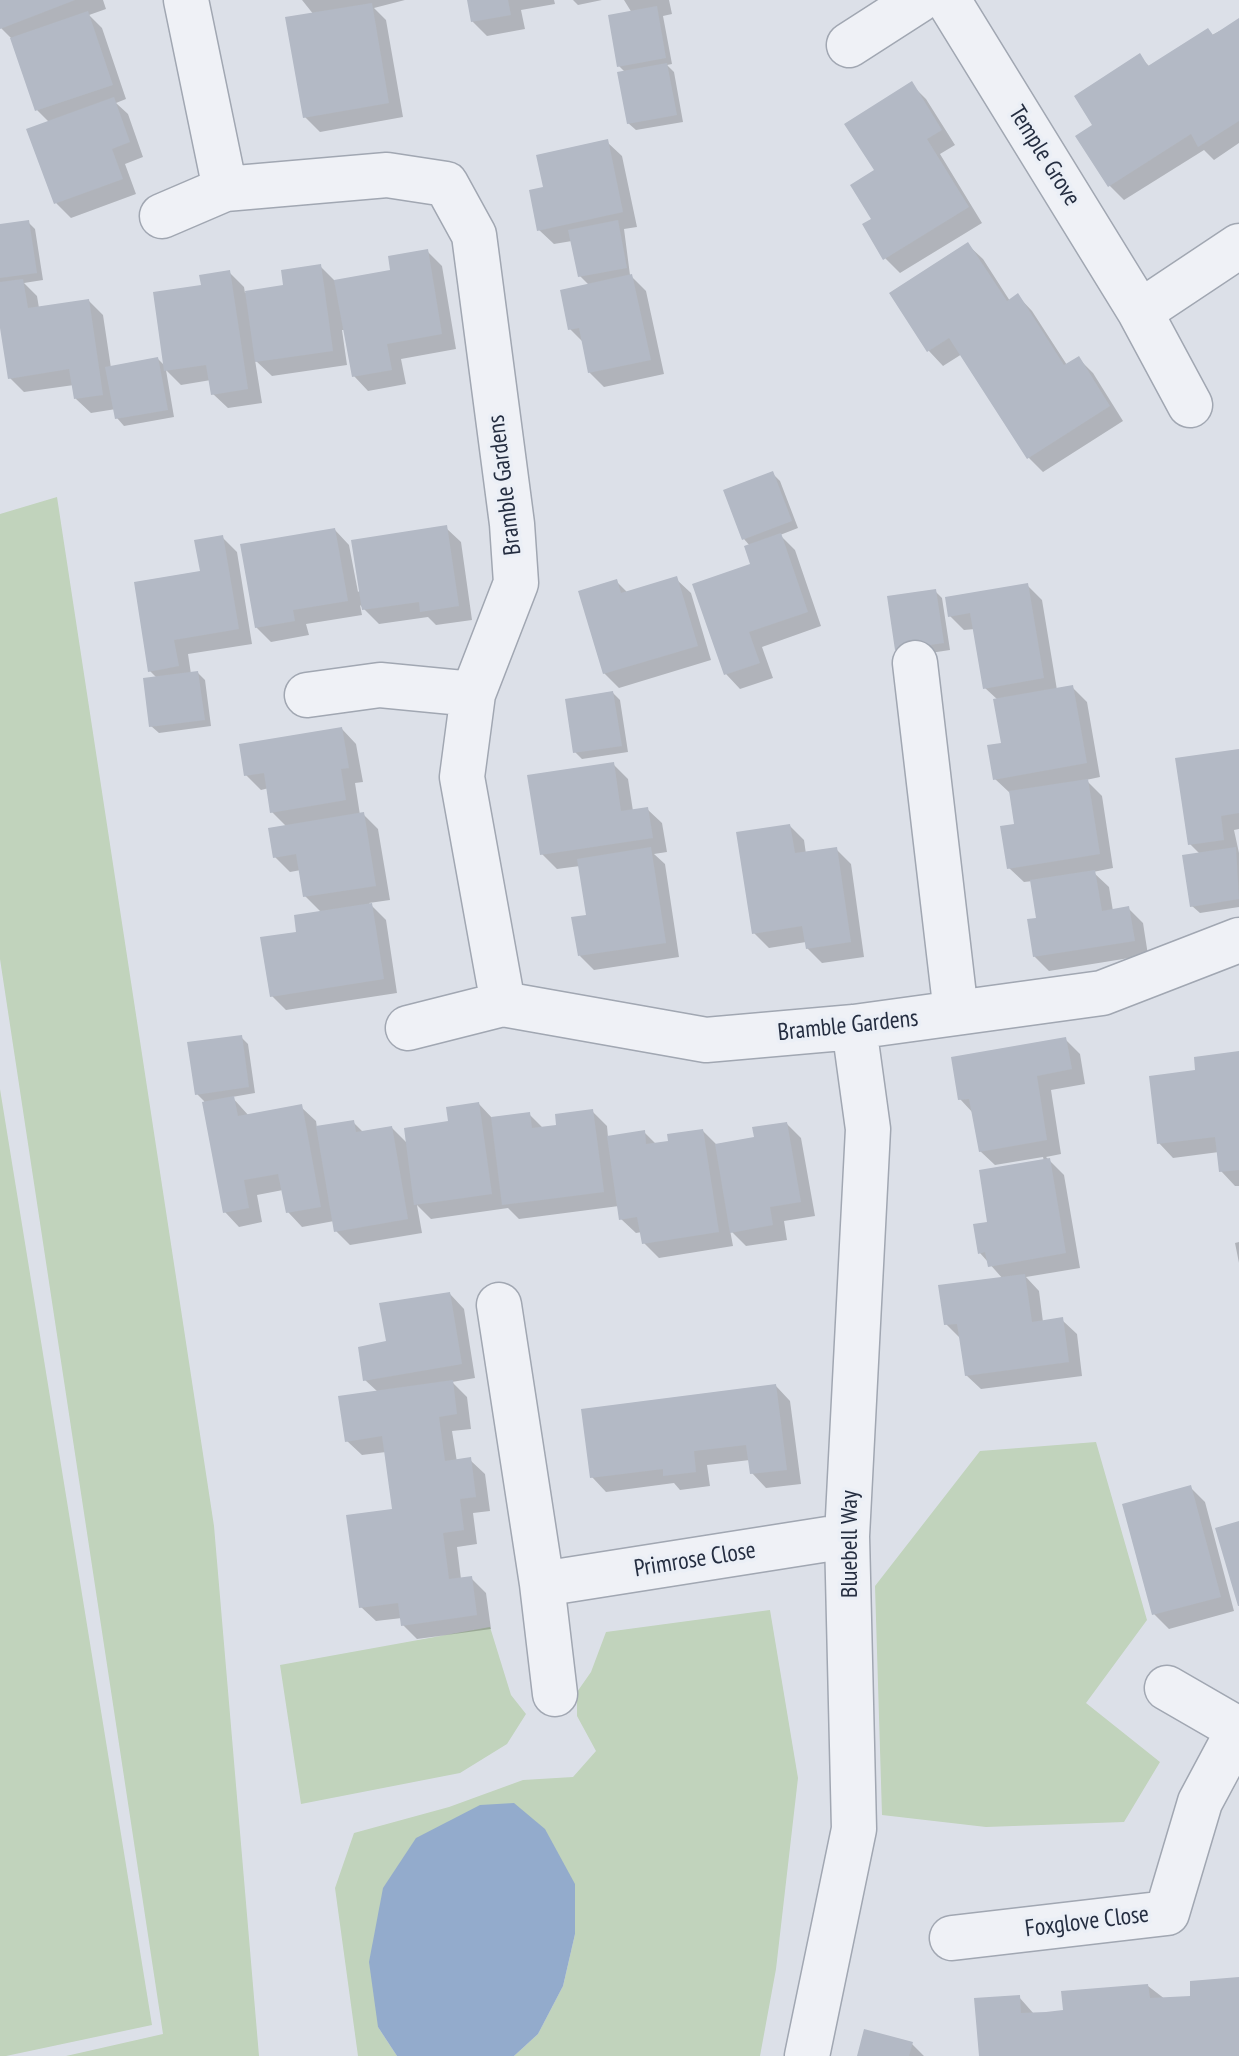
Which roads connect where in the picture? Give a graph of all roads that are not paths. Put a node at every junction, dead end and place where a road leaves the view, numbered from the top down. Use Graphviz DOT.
graph roads {
  1 [pos="186,0"];
  2 [pos="919,0"];
  3 [pos="948,0"];
  4 [pos="849,45"];
  5 [pos="225,189"];
  6 [pos="162,216"];
  7 [pos="1239,246"];
  8 [pos="1140,312"];
  9 [pos="1190,405"];
  10 [pos="915,663"];
  11 [pos="473,694"];
  12 [pos="307,695"];
  13 [pos="1239,940"];
  14 [pos="503,1004"];
  15 [pos="956,1013"];
  16 [pos="854,1027"];
  17 [pos="408,1028"];
  18 [pos="499,1305"];
  19 [pos="847,1536"];
  20 [pos="542,1584"];
  21 [pos="1167,1688"];
  22 [pos="555,1694"];
  23 [pos="1238,1729"];
  24 [pos="952,1938"];
  25 [pos="807,2056"];
  1 -- 5 [label="street"];
  2 -- 4 [label="street"];
  3 -- 8 [label="street, Temple Grove"];
  5 -- 6 [label="street, Bramble Gardens"];
  5 -- 11 [label="street, Bramble Gardens"];
  7 -- 8 [label="street"];
  8 -- 9 [label="street, Temple Grove"];
  10 -- 15 [label="street"];
  11 -- 12 [label="street"];
  11 -- 14 [label="street, Bramble Gardens"];
  13 -- 15 [label="street, Bramble Gardens"];
  14 -- 16 [label="street, Bramble Gardens"];
  14 -- 17 [label="street, Bramble Gardens"];
  15 -- 16 [label="street, Bramble Gardens"];
  16 -- 19 [label="street, Bluebell Way"];
  18 -- 20 [label="street"];
  19 -- 20 [label="street, Primrose Close"];
  19 -- 25 [label="street, Bluebell Way"];
  20 -- 22 [label="street"];
  21 -- 23 [label="street"];
  23 -- 24 [label="street, Foxglove Close"];
}
